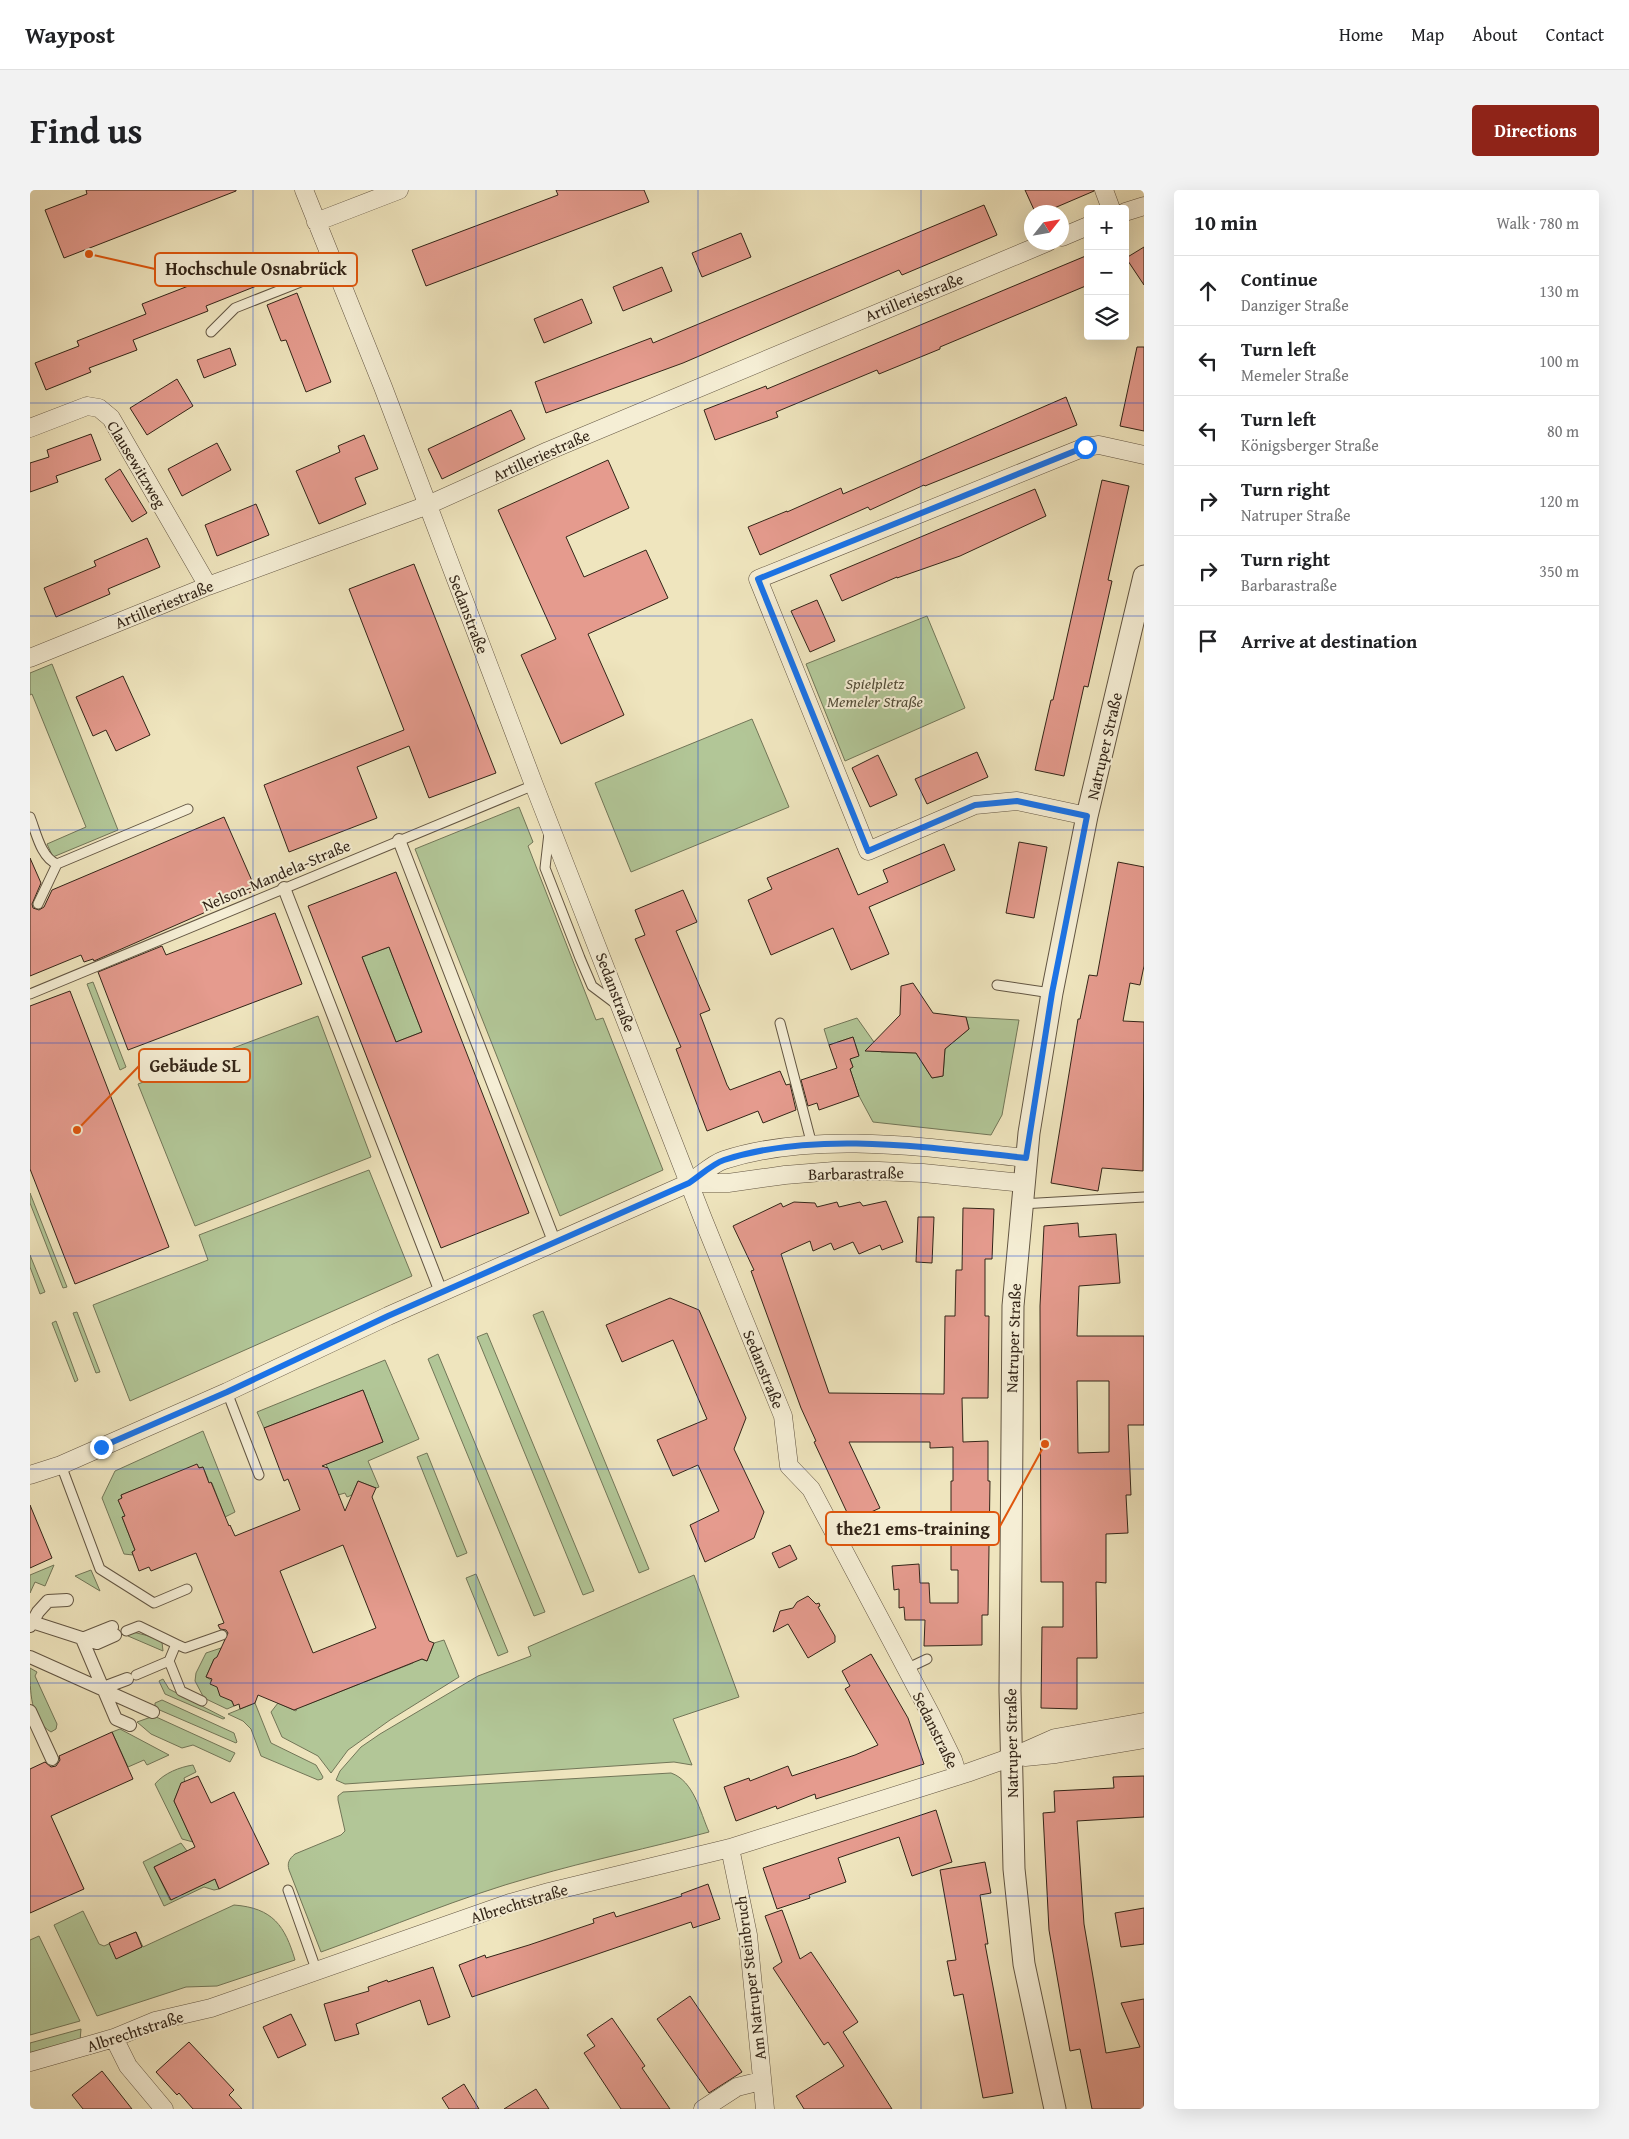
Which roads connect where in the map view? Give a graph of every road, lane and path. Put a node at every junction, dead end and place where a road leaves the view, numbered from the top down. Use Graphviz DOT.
graph roads {
  1 [pos="304,190"];
  2 [pos="399,190"];
  3 [pos="1104,190"];
  4 [pos="379,194"];
  5 [pos="1110,205"];
  6 [pos="1144,206"];
  7 [pos="1129,211"];
  8 [pos="316,222"];
  9 [pos="1084,228"];
  10 [pos="1069,234"];
  11 [pos="1029,250"];
  12 [pos="336,268"];
  13 [pos="211,332"];
  14 [pos="30,428"];
  15 [pos="1144,455"];
  16 [pos="428,505"];
  17 [pos="1144,576"];
  18 [pos="208,586"];
  19 [pos="31,653"];
  20 [pos="534,784"];
  21 [pos="188,809"];
  22 [pos="1087,816"];
  23 [pos="30,817"];
  24 [pos="399,840"];
  25 [pos="57,864"];
  26 [pos="284,888"];
  27 [pos="38,904"];
  28 [pos="997,985"];
  29 [pos="1052,993"];
  30 [pos="30,994"];
  31 [pos="780,1024"];
  32 [pos="812,1145"];
  33 [pos="1026,1158"];
  34 [pos="689,1183"];
  35 [pos="1023,1183"];
  36 [pos="1144,1197"];
  37 [pos="1021,1204"];
  38 [pos="554,1241"];
  39 [pos="441,1292"];
  40 [pos="227,1392"];
  41 [pos="61,1465"];
  42 [pos="259,1474"];
  43 [pos="30,1475"];
  44 [pos="187,1589"];
  45 [pos="67,1600"];
  46 [pos="31,1624"];
  47 [pos="118,1631"];
  48 [pos="222,1635"];
  49 [pos="82,1638"];
  50 [pos="176,1644"];
  51 [pos="30,1658"];
  52 [pos="927,1659"];
  53 [pos="169,1661"];
  54 [pos="906,1669"];
  55 [pos="131,1677"];
  56 [pos="103,1688"];
  57 [pos="202,1701"];
  58 [pos="30,1711"];
  59 [pos="153,1712"];
  60 [pos="1144,1722"];
  61 [pos="130,1725"];
  62 [pos="1144,1739"];
  63 [pos="1012,1757"];
  64 [pos="52,1759"];
  65 [pos="958,1776"];
  66 [pos="730,1848"];
  67 [pos="288,1890"];
  68 [pos="317,1972"];
  69 [pos="114,2038"];
  70 [pos="30,2062"];
  71 [pos="761,2081"];
  72 [pos="164,2109"];
  73 [pos="703,2109"];
  74 [pos="765,2109"];
  75 [pos="1055,2109"];
  1 -- 8 [label="street, Sedanstraße"];
  2 -- 4 [label="street"];
  3 -- 5 [label="street"];
  4 -- 8 [label="street"];
  6 -- 7 [label="street"];
  8 -- 12 [label="street, Sedanstraße"];
  9 -- 10 [label="street"];
  11 -- 16 [label="street, Artilleriestraße"];
  12 -- 13 [label="lane"];
  12 -- 16 [label="street, Sedanstraße"];
  14 -- 18 [label="street, Clausewitzweg"];
  15 -- 22 [label="street"];
  16 -- 18 [label="street, Artilleriestraße"];
  16 -- 20 [label="street, Sedanstraße"];
  17 -- 22 [label="street, Natruper Straße"];
  18 -- 19 [label="street, Artilleriestraße"];
  20 -- 24 [label="lane, Nelson-Mandela-Straße"];
  20 -- 34 [label="street, Sedanstraße"];
  21 -- 25 [label="lane"];
  22 -- 29 [label="street, Natruper Straße"];
  23 -- 25 [label="lane"];
  24 -- 26 [label="lane, Nelson-Mandela-Straße"];
  24 -- 38 [label="street"];
  25 -- 27 [label="lane"];
  26 -- 30 [label="lane, Nelson-Mandela-Straße"];
  26 -- 39 [label="street"];
  28 -- 29 [label="lane"];
  29 -- 33 [label="street, Natruper Straße"];
  31 -- 32 [label="lane"];
  32 -- 33 [label="street, Barbarastraße"];
  32 -- 34 [label="street, Barbarastraße"];
  33 -- 35 [label="street, Natruper Straße"];
  34 -- 35 [label="street, Barbarastraße"];
  34 -- 38 [label="street, Barbarastraße"];
  34 -- 54 [label="street, Sedanstraße"];
  35 -- 37 [label="street, Natruper Straße"];
  36 -- 37 [label="lane"];
  37 -- 63 [label="street, Natruper Straße"];
  38 -- 39 [label="street, Barbarastraße"];
  39 -- 40 [label="street, Barbarastraße"];
  40 -- 41 [label="street, Barbarastraße"];
  40 -- 42 [label="lane"];
  41 -- 43 [label="street, Barbarastraße"];
  41 -- 44 [label="lane"];
  45 -- 46 [label="street"];
  46 -- 49 [label="street"];
  47 -- 49 [label="street"];
  47 -- 50 [label="lane"];
  48 -- 50 [label="lane"];
  49 -- 56 [label="street"];
  50 -- 53 [label="lane"];
  51 -- 56 [label="street"];
  52 -- 54 [label="lane"];
  53 -- 55 [label="lane"];
  53 -- 57 [label="lane"];
  54 -- 65 [label="street, Sedanstraße"];
  55 -- 56 [label="street"];
  56 -- 59 [label="street"];
  56 -- 61 [label="street"];
  58 -- 64 [label="street"];
  60 -- 63 [label="street"];
  62 -- 63 [label="street"];
  63 -- 65 [label="street, Albrechtstraße"];
  63 -- 75 [label="street, Natruper Straße"];
  65 -- 66 [label="street, Albrechtstraße"];
  66 -- 68 [label="street, Albrechtstraße"];
  66 -- 71 [label="street, Am Natruper Steinbruch"];
  67 -- 68 [label="lane"];
  68 -- 69 [label="street, Albrechtstraße"];
  69 -- 70 [label="street, Albrechtstraße"];
  69 -- 72 [label="street"];
  71 -- 73 [label="street"];
  71 -- 74 [label="street, Am Natruper Steinbruch"];
}
